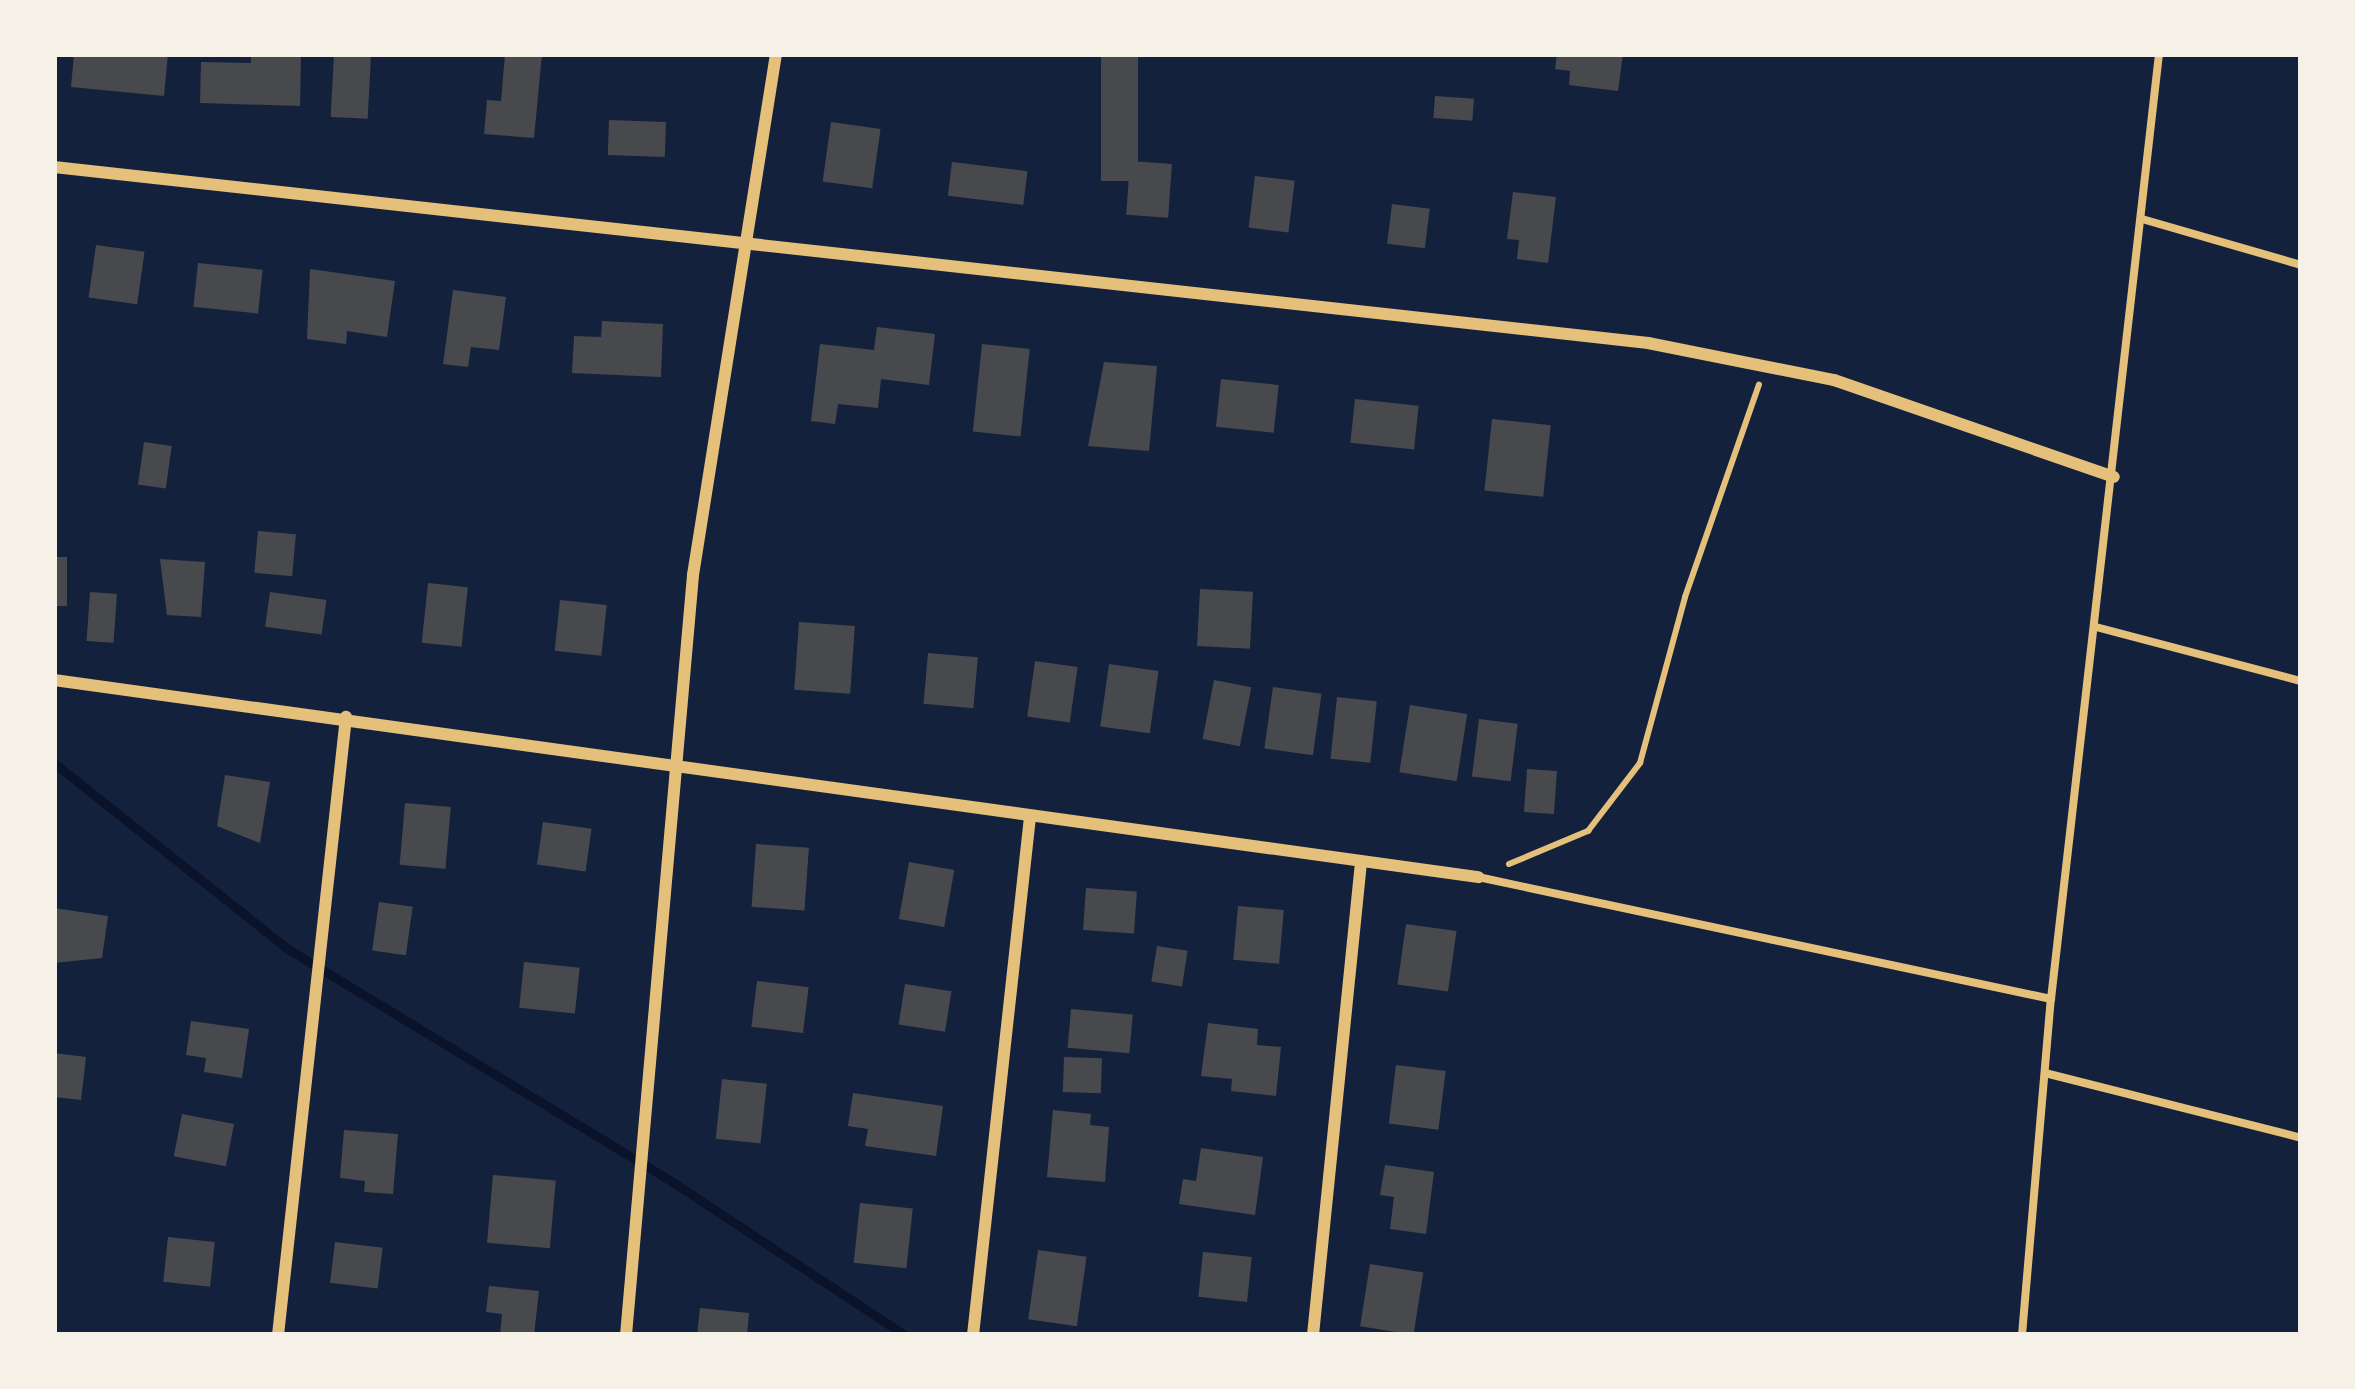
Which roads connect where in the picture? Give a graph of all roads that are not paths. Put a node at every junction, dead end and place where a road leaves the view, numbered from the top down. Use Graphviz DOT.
graph roads {
  1 [pos="776,54"];
  2 [pos="2159,54"];
  3 [pos="54,167"];
  4 [pos="2142,219"];
  5 [pos="748,247"];
  6 [pos="2301,265"];
  7 [pos="2114,477"];
  8 [pos="2096,627"];
  9 [pos="54,680"];
  10 [pos="2301,680"];
  11 [pos="346,717"];
  12 [pos="675,759"];
  13 [pos="1030,817"];
  14 [pos="1361,864"];
  15 [pos="1478,877"];
  16 [pos="2051,999"];
  17 [pos="2044,1072"];
  18 [pos="2301,1138"];
  19 [pos="278,1335"];
  20 [pos="626,1335"];
  21 [pos="973,1335"];
  22 [pos="1313,1335"];
  23 [pos="2021,1335"];
  1 -- 5 [label="street"];
  2 -- 4 [label="lane"];
  3 -- 5 [label="street"];
  4 -- 6 [label="lane"];
  4 -- 7 [label="lane"];
  5 -- 7 [label="street"];
  5 -- 12 [label="street"];
  7 -- 8 [label="lane"];
  8 -- 10 [label="lane"];
  8 -- 16 [label="lane"];
  9 -- 11 [label="street"];
  11 -- 12 [label="street"];
  11 -- 19 [label="street"];
  12 -- 13 [label="street"];
  12 -- 20 [label="street"];
  13 -- 14 [label="street"];
  13 -- 21 [label="street"];
  14 -- 15 [label="street"];
  14 -- 22 [label="street"];
  15 -- 16 [label="lane"];
  16 -- 17 [label="lane"];
  17 -- 18 [label="lane"];
  17 -- 23 [label="lane"];
}
